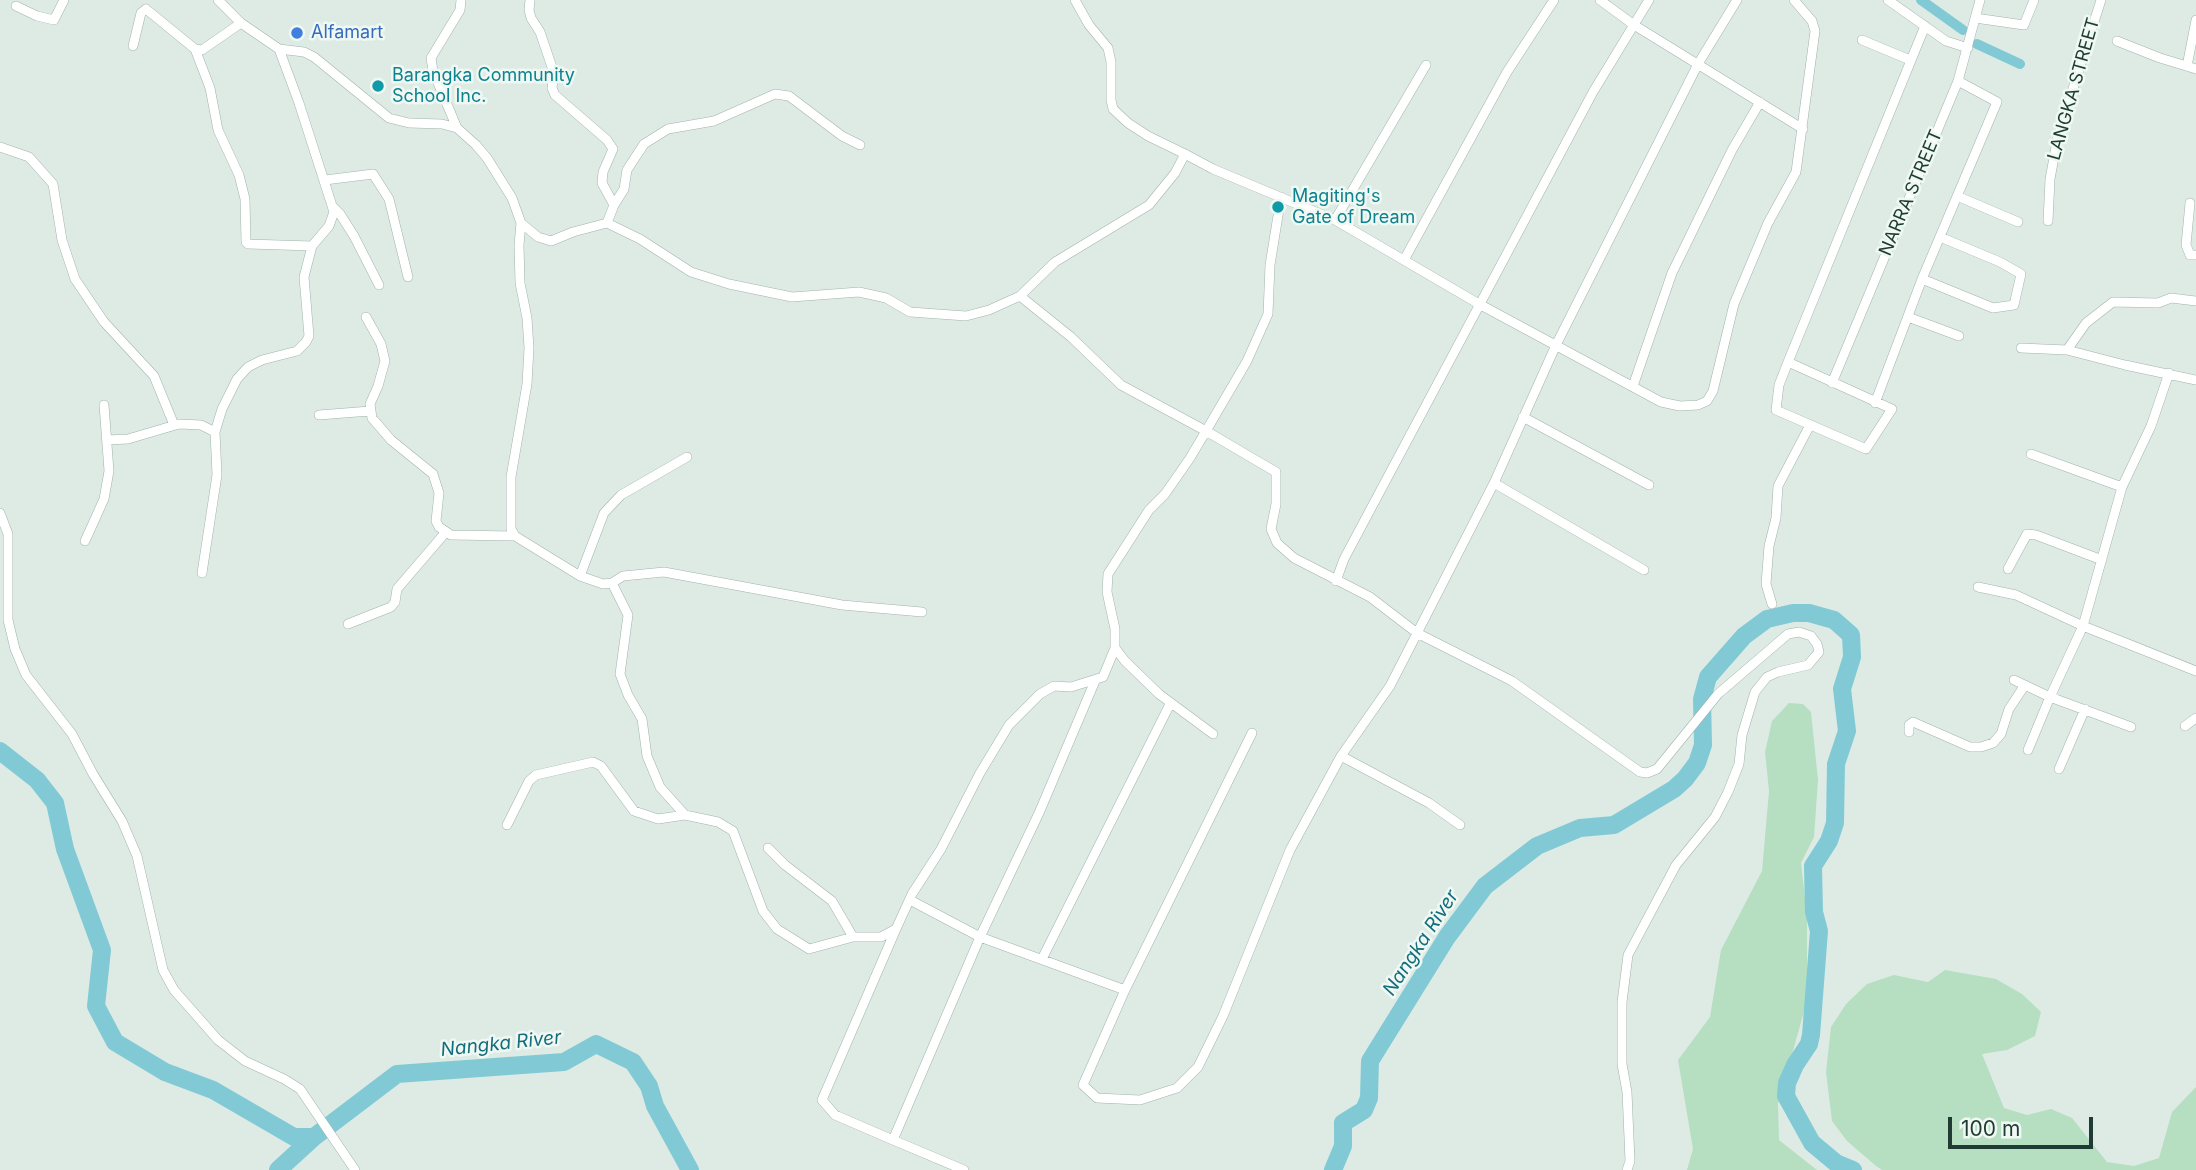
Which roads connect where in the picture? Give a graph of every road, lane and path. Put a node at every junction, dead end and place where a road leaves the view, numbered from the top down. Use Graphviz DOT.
graph roads {
  1 [pos="64,0"];
  2 [pos="218,0"];
  3 [pos="461,0"];
  4 [pos="530,0"];
  5 [pos="1075,0"];
  6 [pos="1554,0"];
  7 [pos="1600,0"];
  8 [pos="1649,0"];
  9 [pos="1737,0"];
  10 [pos="1794,0"];
  11 [pos="1888,0"];
  12 [pos="1980,0"];
  13 [pos="2034,0"];
  14 [pos="2101,0"];
  15 [pos="16,6"];
  16 [pos="1975,18"];
  17 [pos="2196,20"];
  18 [pos="241,23"];
  19 [pos="1634,24"];
  20 [pos="1925,26"];
  21 [pos="1862,40"];
  22 [pos="2117,41"];
  23 [pos="133,46"];
  24 [pos="195,48"];
  25 [pos="1968,48"];
  26 [pos="279,49"];
  27 [pos="1910,60"];
  28 [pos="1698,64"];
  29 [pos="1426,65"];
  30 [pos="2192,68"];
  31 [pos="1958,80"];
  32 [pos="1760,102"];
  33 [pos="457,128"];
  34 [pos="1803,129"];
  35 [pos="860,145"];
  36 [pos="0,147"];
  37 [pos="1185,155"];
  38 [pos="325,180"];
  39 [pos="1957,196"];
  40 [pos="1281,197"];
  41 [pos="2190,203"];
  42 [pos="614,205"];
  43 [pos="333,207"];
  44 [pos="1335,220"];
  45 [pos="2048,221"];
  46 [pos="2018,222"];
  47 [pos="521,223"];
  48 [pos="607,223"];
  49 [pos="1940,237"];
  50 [pos="312,246"];
  51 [pos="2196,255"];
  52 [pos="1405,260"];
  53 [pos="408,276"];
  54 [pos="1922,279"];
  55 [pos="379,285"];
  56 [pos="1020,296"];
  57 [pos="2196,301"];
  58 [pos="1479,304"];
  59 [pos="366,317"];
  60 [pos="1908,317"];
  61 [pos="1959,336"];
  62 [pos="1556,345"];
  63 [pos="2021,348"];
  64 [pos="2067,350"];
  65 [pos="1788,362"];
  66 [pos="2169,373"];
  67 [pos="2196,380"];
  68 [pos="1832,383"];
  69 [pos="1633,386"];
  70 [pos="1875,403"];
  71 [pos="104,405"];
  72 [pos="370,411"];
  73 [pos="319,415"];
  74 [pos="1523,417"];
  75 [pos="174,425"];
  76 [pos="1810,425"];
  77 [pos="1206,431"];
  78 [pos="215,432"];
  79 [pos="107,440"];
  80 [pos="2031,454"];
  81 [pos="687,457"];
  82 [pos="1494,483"];
  83 [pos="1649,485"];
  84 [pos="2122,487"];
  85 [pos="0,513"];
  86 [pos="445,533"];
  87 [pos="515,536"];
  88 [pos="85,541"];
  89 [pos="2102,560"];
  90 [pos="1644,569"];
  91 [pos="2008,569"];
  92 [pos="202,573"];
  93 [pos="580,576"];
  94 [pos="1336,581"];
  95 [pos="612,583"];
  96 [pos="1978,587"];
  97 [pos="1772,604"];
  98 [pos="922,612"];
  99 [pos="348,624"];
  100 [pos="2083,626"];
  101 [pos="1416,633"];
  102 [pos="1115,648"];
  103 [pos="2196,671"];
  104 [pos="2014,680"];
  105 [pos="1095,681"];
  106 [pos="2025,685"];
  107 [pos="2050,697"];
  108 [pos="1170,704"];
  109 [pos="2085,709"];
  110 [pos="2196,718"];
  111 [pos="2185,726"];
  112 [pos="2131,727"];
  113 [pos="1909,732"];
  114 [pos="1252,733"];
  115 [pos="1213,734"];
  116 [pos="2028,750"];
  117 [pos="1342,756"];
  118 [pos="2059,769"];
  119 [pos="685,815"];
  120 [pos="507,825"];
  121 [pos="1460,825"];
  122 [pos="768,848"];
  123 [pos="910,900"];
  124 [pos="896,929"];
  125 [pos="853,937"];
  126 [pos="980,937"];
  127 [pos="1042,959"];
  128 [pos="1125,990"];
  129 [pos="893,1140"];
  130 [pos="355,1170"];
  131 [pos="964,1170"];
  132 [pos="1627,1170"];
  1 -- 15 [label="street"];
  2 -- 18 [label="street"];
  3 -- 33 [label="street"];
  4 -- 42 [label="street"];
  5 -- 37 [label="street"];
  6 -- 52 [label="street"];
  7 -- 19 [label="street"];
  8 -- 19 [label="street"];
  9 -- 28 [label="street"];
  10 -- 34 [label="street"];
  11 -- 20 [label="street"];
  12 -- 16 [label="street, NARRA STREET"];
  13 -- 16 [label="street"];
  14 -- 45 [label="street, LANGKA STREET"];
  16 -- 25 [label="street, NARRA STREET"];
  17 -- 30 [label="street"];
  18 -- 24 [label="street"];
  18 -- 26 [label="street"];
  19 -- 28 [label="street"];
  19 -- 58 [label="street"];
  20 -- 25 [label="street"];
  20 -- 27 [label="street"];
  21 -- 27 [label="street"];
  22 -- 30 [label="street"];
  23 -- 24 [label="street"];
  24 -- 50 [label="street"];
  25 -- 31 [label="street, NARRA STREET"];
  26 -- 33 [label="street"];
  26 -- 38 [label="street"];
  27 -- 65 [label="street"];
  28 -- 32 [label="street"];
  28 -- 62 [label="street"];
  29 -- 44 [label="street"];
  31 -- 39 [label="street"];
  31 -- 68 [label="street, NARRA STREET"];
  32 -- 34 [label="street"];
  32 -- 69 [label="street"];
  33 -- 47 [label="street"];
  34 -- 69 [label="street"];
  35 -- 42 [label="street"];
  36 -- 75 [label="street"];
  37 -- 40 [label="street"];
  37 -- 56 [label="street"];
  38 -- 43 [label="street"];
  38 -- 53 [label="street"];
  39 -- 46 [label="street"];
  39 -- 49 [label="street"];
  40 -- 44 [label="street"];
  40 -- 77 [label="street"];
  41 -- 51 [label="street"];
  42 -- 48 [label="street"];
  43 -- 50 [label="street"];
  43 -- 55 [label="street"];
  44 -- 52 [label="street"];
  47 -- 48 [label="street"];
  47 -- 87 [label="street"];
  48 -- 56 [label="street"];
  49 -- 54 [label="street"];
  49 -- 54 [label="street"];
  50 -- 78 [label="street"];
  52 -- 58 [label="street"];
  54 -- 60 [label="street"];
  56 -- 77 [label="street"];
  57 -- 64 [label="street"];
  58 -- 62 [label="street"];
  58 -- 94 [label="street"];
  59 -- 72 [label="street"];
  60 -- 61 [label="street"];
  60 -- 70 [label="street"];
  62 -- 69 [label="street"];
  62 -- 74 [label="street"];
  63 -- 64 [label="street"];
  64 -- 66 [label="street"];
  65 -- 68 [label="street"];
  65 -- 76 [label="street"];
  66 -- 67 [label="street"];
  66 -- 84 [label="street"];
  68 -- 70 [label="street"];
  70 -- 76 [label="street"];
  71 -- 79 [label="street"];
  72 -- 73 [label="street"];
  72 -- 86 [label="street"];
  74 -- 82 [label="street"];
  74 -- 83 [label="street"];
  75 -- 78 [label="street"];
  75 -- 79 [label="street"];
  76 -- 97 [label="street"];
  77 -- 94 [label="street"];
  77 -- 102 [label="street"];
  78 -- 92 [label="street"];
  79 -- 88 [label="street"];
  80 -- 84 [label="street"];
  81 -- 93 [label="street"];
  82 -- 90 [label="street"];
  82 -- 101 [label="street"];
  84 -- 89 [label="street"];
  85 -- 130 [label="street"];
  86 -- 87 [label="street"];
  86 -- 99 [label="street"];
  87 -- 93 [label="street"];
  89 -- 91 [label="street"];
  89 -- 100 [label="street"];
  93 -- 95 [label="street"];
  94 -- 101 [label="street"];
  95 -- 98 [label="street"];
  95 -- 119 [label="street"];
  96 -- 100 [label="street"];
  100 -- 103 [label="street"];
  100 -- 107 [label="street"];
  101 -- 117 [label="street"];
  101 -- 132 [label="street"];
  102 -- 105 [label="street"];
  102 -- 108 [label="street"];
  104 -- 106 [label="street"];
  105 -- 123 [label="street"];
  105 -- 126 [label="street"];
  106 -- 107 [label="street"];
  106 -- 113 [label="street"];
  107 -- 109 [label="street"];
  107 -- 116 [label="street"];
  108 -- 115 [label="street"];
  108 -- 127 [label="street"];
  109 -- 112 [label="street"];
  109 -- 118 [label="street"];
  110 -- 111 [label="street"];
  114 -- 128 [label="street"];
  117 -- 121 [label="street"];
  117 -- 128 [label="street"];
  119 -- 120 [label="street"];
  119 -- 125 [label="street"];
  122 -- 125 [label="street"];
  123 -- 124 [label="street"];
  123 -- 126 [label="street"];
  124 -- 125 [label="street"];
  124 -- 129 [label="street"];
  126 -- 127 [label="street"];
  126 -- 129 [label="street"];
  127 -- 128 [label="street"];
  129 -- 131 [label="street"];
}
